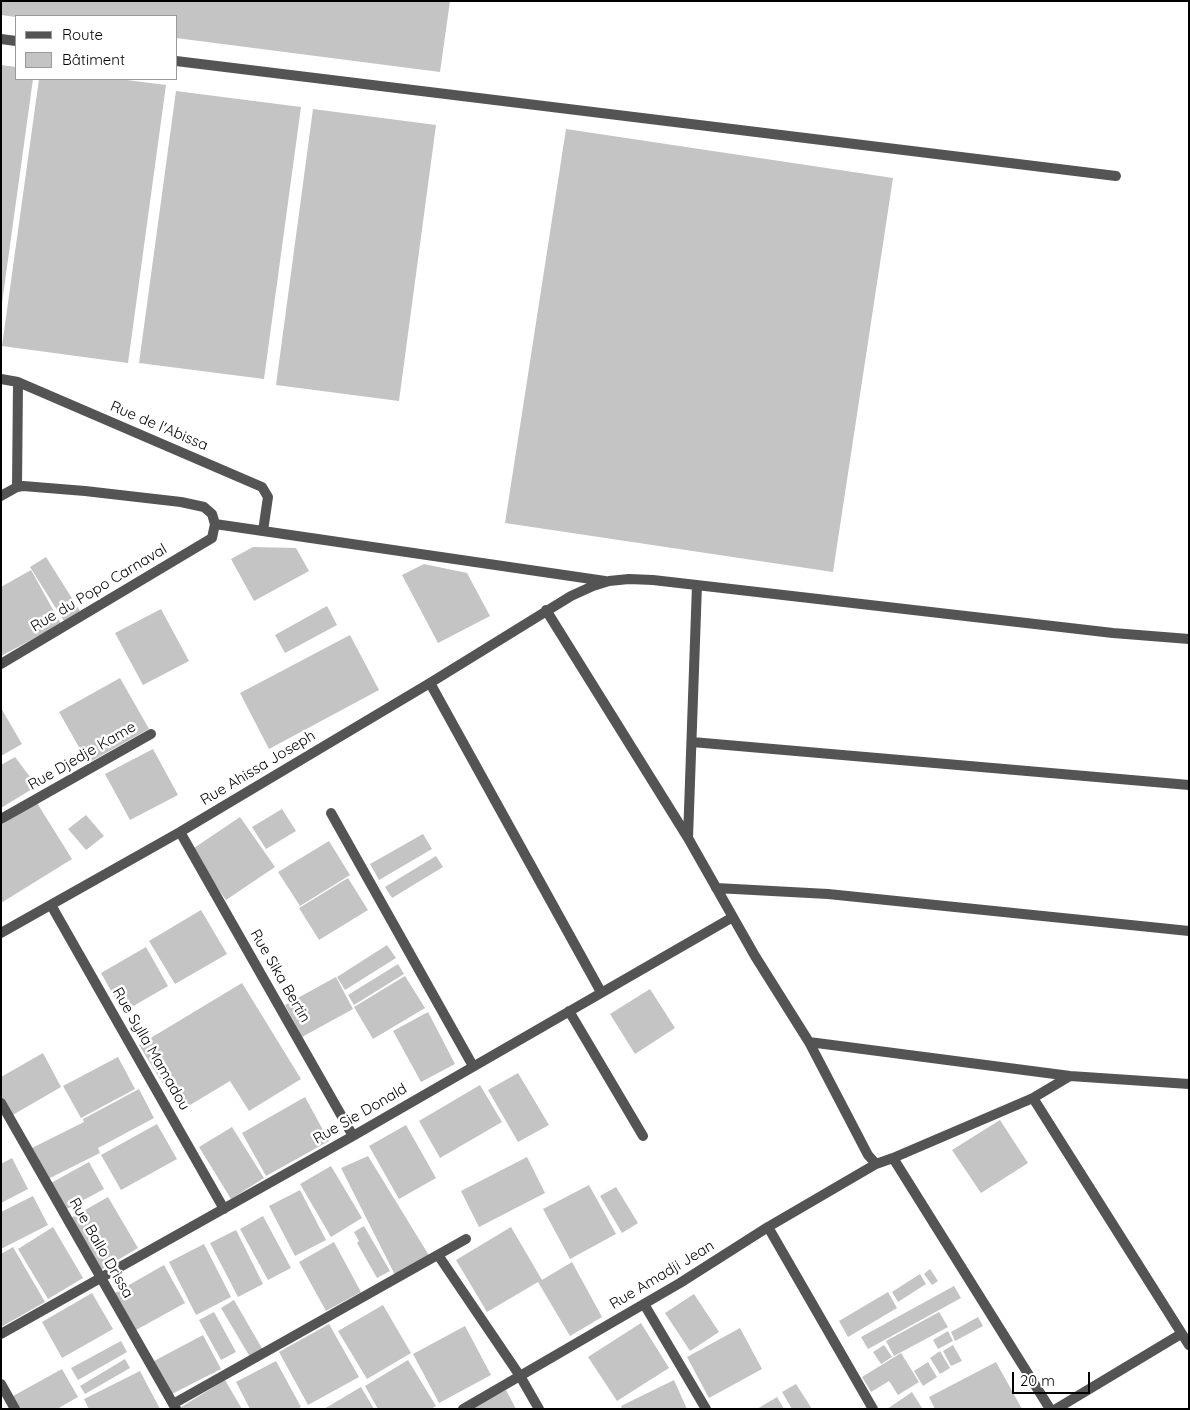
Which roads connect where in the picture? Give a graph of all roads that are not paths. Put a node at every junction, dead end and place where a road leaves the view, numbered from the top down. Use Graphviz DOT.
graph roads {
  1 [pos="1,39"];
  2 [pos="15,41"];
  3 [pos="178,61"];
  4 [pos="1116,176"];
  5 [pos="1,379"];
  6 [pos="18,382"];
  7 [pos="9,492"];
  8 [pos="215,524"];
  9 [pos="263,531"];
  10 [pos="609,581"];
  11 [pos="697,585"];
  12 [pos="546,610"];
  13 [pos="1189,639"];
  14 [pos="1,664"];
  15 [pos="430,683"];
  16 [pos="151,734"];
  17 [pos="692,742"];
  18 [pos="1189,785"];
  19 [pos="332,813"];
  20 [pos="1,820"];
  21 [pos="180,832"];
  22 [pos="688,838"];
  23 [pos="716,888"];
  24 [pos="51,905"];
  25 [pos="733,916"];
  26 [pos="1189,931"];
  27 [pos="1,933"];
  28 [pos="602,992"];
  29 [pos="569,1011"];
  30 [pos="809,1042"];
  31 [pos="473,1066"];
  32 [pos="1070,1076"];
  33 [pos="1189,1084"];
  34 [pos="1033,1098"];
  35 [pos="1,1103"];
  36 [pos="353,1136"];
  37 [pos="643,1136"];
  38 [pos="893,1158"];
  39 [pos="876,1164"];
  40 [pos="224,1209"];
  41 [pos="768,1228"];
  42 [pos="466,1239"];
  43 [pos="438,1255"];
  44 [pos="101,1278"];
  45 [pos="644,1304"];
  46 [pos="1,1334"];
  47 [pos="1181,1334"];
  48 [pos="1189,1345"];
  49 [pos="520,1376"];
  50 [pos="1,1384"];
  51 [pos="174,1407"];
  52 [pos="15,1409"];
  53 [pos="463,1409"];
  54 [pos="539,1409"];
  55 [pos="706,1409"];
  56 [pos="874,1409"];
  57 [pos="1050,1409"];
  58 [pos="1056,1409"];
  1 -- 2 [label="street"];
  3 -- 4 [label="street"];
  5 -- 6 [label="street, Rue de l'Abissa"];
  6 -- 7 [label="street"];
  6 -- 9 [label="street, Rue de l'Abissa"];
  7 -- 8 [label="street"];
  8 -- 9 [label="street"];
  8 -- 14 [label="street, Rue du Popo Carnaval"];
  9 -- 10 [label="street"];
  10 -- 11 [label="street"];
  10 -- 12 [label="street, Rue Ahissa Joseph"];
  11 -- 13 [label="street"];
  11 -- 17 [label="street"];
  12 -- 15 [label="street, Rue Ahissa Joseph"];
  12 -- 22 [label="street"];
  15 -- 21 [label="street, Rue Ahissa Joseph"];
  15 -- 28 [label="street"];
  16 -- 20 [label="street, Rue Djedje Kame"];
  17 -- 18 [label="street"];
  17 -- 22 [label="street"];
  19 -- 31 [label="street"];
  21 -- 24 [label="street, Rue Ahissa Joseph"];
  21 -- 36 [label="street, Rue Sika Bertin"];
  22 -- 23 [label="street"];
  23 -- 25 [label="street"];
  23 -- 26 [label="street"];
  24 -- 27 [label="street, Rue Ahissa Joseph"];
  24 -- 40 [label="street, Rue Sylla Mamadou"];
  25 -- 28 [label="street, Rue Sie Donald"];
  25 -- 30 [label="street"];
  28 -- 29 [label="street, Rue Sie Donald"];
  29 -- 31 [label="street, Rue Sie Donald"];
  29 -- 37 [label="street"];
  30 -- 32 [label="street"];
  30 -- 39 [label="street"];
  31 -- 36 [label="street, Rue Sie Donald"];
  32 -- 33 [label="street"];
  32 -- 34 [label="street, Rue Amadji Jean"];
  34 -- 38 [label="street, Rue Amadji Jean"];
  34 -- 47 [label="street"];
  35 -- 44 [label="street, Rue Ballo Drissa"];
  36 -- 40 [label="street, Rue Sie Donald"];
  38 -- 39 [label="street, Rue Amadji Jean"];
  38 -- 57 [label="street"];
  39 -- 41 [label="street, Rue Amadji Jean"];
  40 -- 44 [label="street, Rue Sie Donald"];
  41 -- 45 [label="street, Rue Amadji Jean"];
  41 -- 56 [label="street"];
  42 -- 43 [label="street"];
  43 -- 49 [label="street"];
  43 -- 51 [label="street"];
  44 -- 46 [label="street, Rue Sie Donald"];
  44 -- 51 [label="street, Rue Ballo Drissa"];
  45 -- 49 [label="street, Rue Amadji Jean"];
  45 -- 55 [label="street"];
  47 -- 48 [label="street"];
  47 -- 58 [label="street"];
  49 -- 53 [label="street, Rue Amadji Jean"];
  49 -- 54 [label="street"];
  50 -- 52 [label="street"];
}
